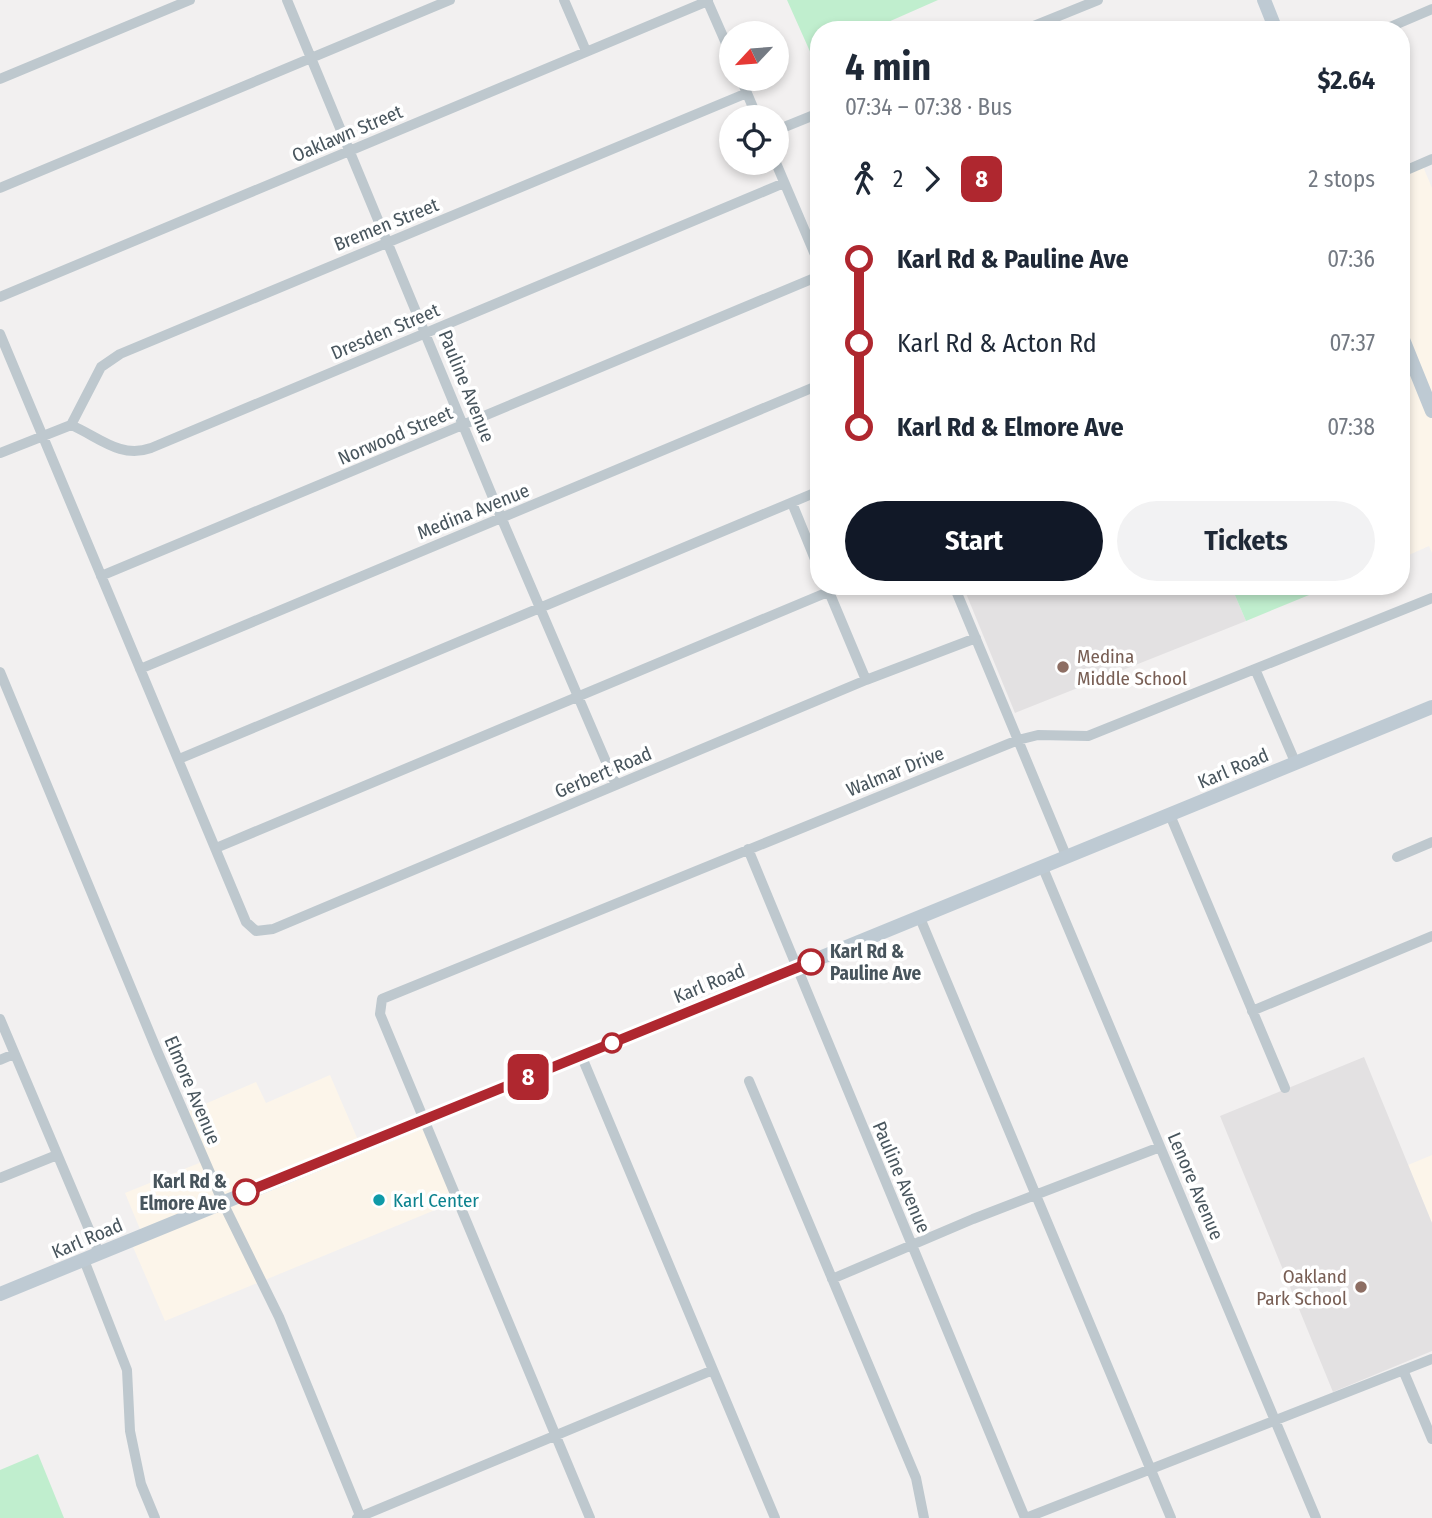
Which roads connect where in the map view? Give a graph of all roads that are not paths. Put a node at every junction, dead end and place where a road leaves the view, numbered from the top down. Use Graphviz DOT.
graph roads {
  1 [pos="190,0"];
  2 [pos="287,0"];
  3 [pos="450,0"];
  4 [pos="565,0"];
  5 [pos="1098,0"];
  6 [pos="1264,0"];
  7 [pos="707,1"];
  8 [pos="1432,9"];
  9 [pos="1046,21"];
  10 [pos="1272,21"];
  11 [pos="1404,21"];
  12 [pos="719,28"];
  13 [pos="586,51"];
  14 [pos="311,58"];
  15 [pos="0,79"];
  16 [pos="747,93"];
  17 [pos="752,105"];
  18 [pos="810,117"];
  19 [pos="789,125"];
  20 [pos="350,151"];
  21 [pos="1432,159"];
  22 [pos="1410,169"];
  23 [pos="781,175"];
  24 [pos="784,183"];
  25 [pos="0,188"];
  26 [pos="388,242"];
  27 [pos="810,243"];
  28 [pos="810,280"];
  29 [pos="0,297"];
  30 [pos="426,333"];
  31 [pos="0,334"];
  32 [pos="1410,356"];
  33 [pos="810,389"];
  34 [pos="1431,405"];
  35 [pos="71,425"];
  36 [pos="465,425"];
  37 [pos="43,436"];
  38 [pos="0,453"];
  39 [pos="810,495"];
  40 [pos="792,503"];
  41 [pos="501,517"];
  42 [pos="810,547"];
  43 [pos="101,576"];
  44 [pos="813,595"];
  45 [pos="830,595"];
  46 [pos="958,595"];
  47 [pos="1432,598"];
  48 [pos="541,608"];
  49 [pos="976,638"];
  50 [pos="140,669"];
  51 [pos="1255,669"];
  52 [pos="0,672"];
  53 [pos="866,680"];
  54 [pos="579,697"];
  55 [pos="1432,707"];
  56 [pos="1017,740"];
  57 [pos="179,759"];
  58 [pos="1296,764"];
  59 [pos="616,785"];
  60 [pos="1170,815"];
  61 [pos="1432,842"];
  62 [pos="216,848"];
  63 [pos="748,849"];
  64 [pos="1397,857"];
  65 [pos="1067,858"];
  66 [pos="1043,868"];
  67 [pos="920,918"];
  68 [pos="1432,936"];
  69 [pos="796,968"];
  70 [pos="1252,1010"];
  71 [pos="0,1019"];
  72 [pos="14,1054"];
  73 [pos="581,1055"];
  74 [pos="0,1060"];
  75 [pos="749,1081"];
  76 [pos="1285,1088"];
  77 [pos="423,1120"];
  78 [pos="1160,1147"];
  79 [pos="57,1155"];
  80 [pos="0,1178"];
  81 [pos="1036,1195"];
  82 [pos="223,1202"];
  83 [pos="911,1245"];
  84 [pos="99,1253"];
  85 [pos="84,1260"];
  86 [pos="832,1279"];
  87 [pos="0,1294"];
  88 [pos="1432,1359"];
  89 [pos="713,1370"];
  90 [pos="1403,1370"];
  91 [pos="1276,1421"];
  92 [pos="556,1435"];
  93 [pos="1432,1439"];
  94 [pos="1151,1469"];
  95 [pos="360,1517"];
  96 [pos="155,1518"];
  97 [pos="590,1518"];
  98 [pos="775,1518"];
  99 [pos="924,1518"];
  100 [pos="1026,1518"];
  101 [pos="1171,1518"];
  102 [pos="1316,1518"];
  1 -- 15 [label="street"];
  2 -- 14 [label="street, Pauline Avenue"];
  3 -- 14 [label="street"];
  4 -- 13 [label="street"];
  5 -- 9 [label="street"];
  6 -- 10 [label="main road"];
  7 -- 12 [label="street"];
  7 -- 13 [label="street, Oaklawn Street"];
  8 -- 11 [label="street"];
  13 -- 20 [label="street, Oaklawn Street"];
  14 -- 20 [label="street, Pauline Avenue"];
  14 -- 25 [label="street"];
  16 -- 17 [label="street"];
  16 -- 26 [label="street, Bremen Street"];
  18 -- 19 [label="street"];
  20 -- 26 [label="street, Pauline Avenue"];
  20 -- 29 [label="street, Oaklawn Street"];
  21 -- 22 [label="street"];
  23 -- 24 [label="street"];
  24 -- 27 [label="street"];
  24 -- 30 [label="street, Dresden Street"];
  26 -- 30 [label="street, Pauline Avenue"];
  26 -- 35 [label="street, Bremen Street"];
  28 -- 36 [label="street, Norwood Street"];
  30 -- 35 [label="street, Dresden Street"];
  30 -- 36 [label="street, Pauline Avenue"];
  31 -- 37 [label="street"];
  32 -- 34 [label="main road"];
  33 -- 41 [label="street, Medina Avenue"];
  35 -- 37 [label="street"];
  36 -- 41 [label="street, Pauline Avenue"];
  36 -- 43 [label="street, Norwood Street"];
  37 -- 38 [label="street"];
  37 -- 43 [label="street"];
  39 -- 40 [label="street"];
  40 -- 42 [label="street"];
  40 -- 48 [label="street"];
  41 -- 48 [label="street, Pauline Avenue"];
  41 -- 50 [label="street, Medina Avenue"];
  43 -- 50 [label="street"];
  44 -- 54 [label="street"];
  45 -- 53 [label="street"];
  46 -- 49 [label="street"];
  47 -- 51 [label="street, Walmar Drive"];
  48 -- 54 [label="street, Pauline Avenue"];
  48 -- 57 [label="street"];
  49 -- 53 [label="street, Gerbert Road"];
  49 -- 56 [label="street"];
  50 -- 57 [label="street"];
  51 -- 56 [label="street, Walmar Drive"];
  51 -- 58 [label="street"];
  52 -- 82 [label="street, Elmore Avenue"];
  53 -- 59 [label="street, Gerbert Road"];
  54 -- 59 [label="street, Pauline Avenue"];
  54 -- 62 [label="street"];
  55 -- 58 [label="main road, Karl Road"];
  56 -- 63 [label="street, Walmar Drive"];
  56 -- 65 [label="street"];
  57 -- 62 [label="street"];
  58 -- 60 [label="main road, Karl Road"];
  59 -- 62 [label="street, Gerbert Road"];
  60 -- 65 [label="main road, Karl Road"];
  60 -- 70 [label="street"];
  61 -- 64 [label="street"];
  63 -- 69 [label="street, Pauline Avenue"];
  63 -- 77 [label="street, Walmar Drive"];
  65 -- 66 [label="main road, Karl Road"];
  66 -- 67 [label="main road, Karl Road"];
  66 -- 78 [label="street, Lenore Avenue"];
  67 -- 69 [label="main road, Karl Road"];
  67 -- 81 [label="street"];
  68 -- 70 [label="street"];
  69 -- 73 [label="main road, Karl Road"];
  69 -- 83 [label="street, Pauline Avenue"];
  70 -- 76 [label="street"];
  71 -- 72 [label="street"];
  72 -- 74 [label="street"];
  72 -- 79 [label="street"];
  73 -- 77 [label="main road, Karl Road"];
  73 -- 89 [label="street"];
  75 -- 86 [label="street"];
  77 -- 82 [label="main road, Karl Road"];
  77 -- 92 [label="street"];
  78 -- 81 [label="street"];
  78 -- 91 [label="street, Lenore Avenue"];
  79 -- 80 [label="street"];
  79 -- 84 [label="street"];
  81 -- 83 [label="street"];
  81 -- 94 [label="street"];
  82 -- 84 [label="main road, Karl Road"];
  82 -- 95 [label="street, Elmore Avenue"];
  83 -- 86 [label="street"];
  83 -- 100 [label="street, Pauline Avenue"];
  84 -- 85 [label="main road, Karl Road"];
  85 -- 87 [label="main road, Karl Road"];
  85 -- 96 [label="street"];
  86 -- 99 [label="street"];
  88 -- 90 [label="street"];
  89 -- 92 [label="street"];
  89 -- 98 [label="street"];
  90 -- 91 [label="street"];
  90 -- 93 [label="street"];
  91 -- 94 [label="street"];
  91 -- 102 [label="street, Lenore Avenue"];
  92 -- 95 [label="street"];
  92 -- 97 [label="street"];
  94 -- 100 [label="street"];
  94 -- 101 [label="street"];
}
